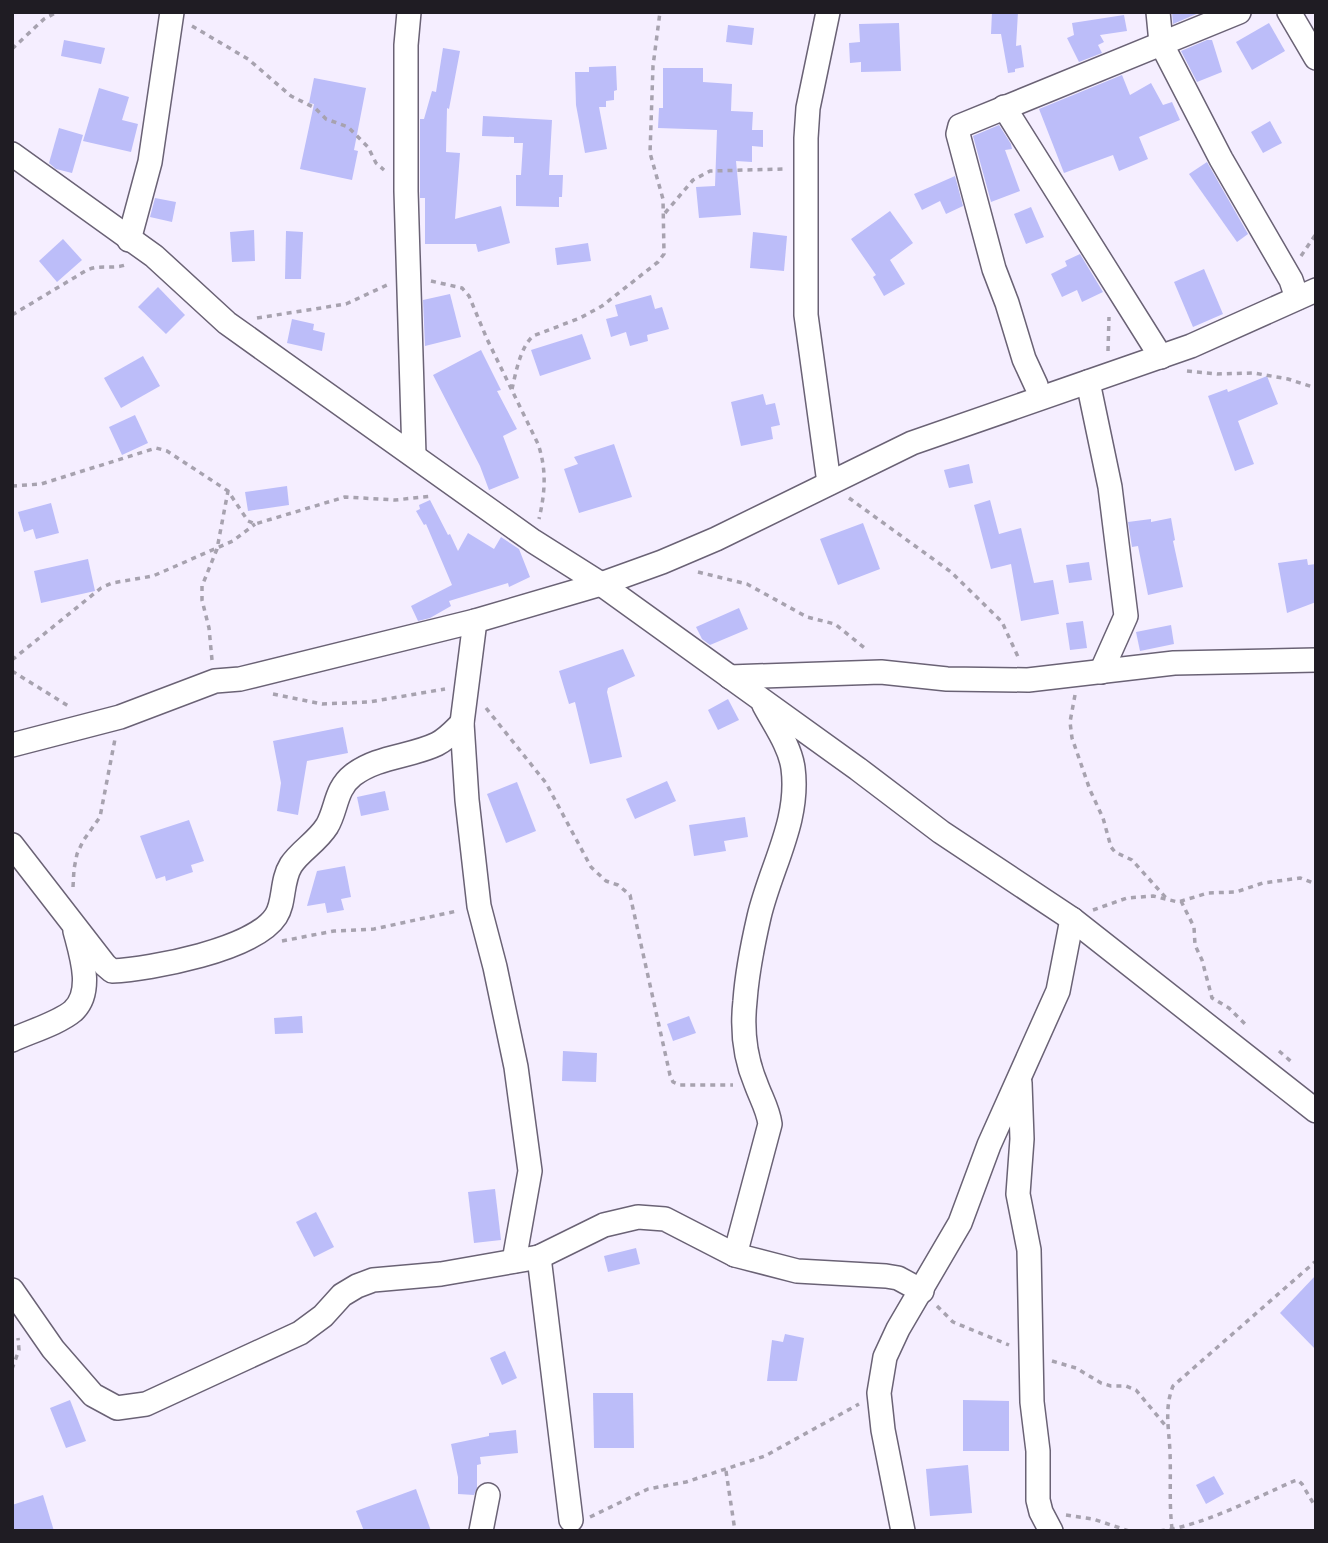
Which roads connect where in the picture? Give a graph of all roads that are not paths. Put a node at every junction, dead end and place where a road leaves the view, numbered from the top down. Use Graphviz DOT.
graph roads {
  1 [pos="409,12"];
  2 [pos="828,12"];
  3 [pos="1158,12"];
  4 [pos="1238,12"];
  5 [pos="1289,12"];
  6 [pos="172,13"];
  7 [pos="1161,43"];
  8 [pos="1316,58"];
  9 [pos="1004,107"];
  10 [pos="12,154"];
  11 [pos="129,240"];
  12 [pos="1306,294"];
  13 [pos="1169,363"];
  14 [pos="1088,382"];
  15 [pos="1036,385"];
  16 [pos="414,455"];
  17 [pos="829,483"];
  18 [pos="601,584"];
  19 [pos="475,621"];
  20 [pos="1316,660"];
  21 [pos="1101,672"];
  22 [pos="730,677"];
  23 [pos="763,702"];
  24 [pos="462,723"];
  25 [pos="12,745"];
  26 [pos="12,845"];
  27 [pos="1072,919"];
  28 [pos="74,925"];
  29 [pos="12,1040"];
  30 [pos="1020,1077"];
  31 [pos="1316,1111"];
  32 [pos="735,1255"];
  33 [pos="540,1257"];
  34 [pos="514,1261"];
  35 [pos="12,1290"];
  36 [pos="922,1291"];
  37 [pos="488,1495"];
  38 [pos="571,1520"];
  39 [pos="1046,1521"];
  40 [pos="481,1531"];
  41 [pos="903,1531"];
  1 -- 16 [label="street"];
  2 -- 17 [label="street"];
  3 -- 7 [label="street"];
  4 -- 7 [label="street"];
  5 -- 8 [label="street"];
  6 -- 11 [label="street"];
  7 -- 9 [label="street"];
  7 -- 12 [label="street"];
  9 -- 13 [label="street"];
  9 -- 15 [label="street"];
  10 -- 11 [label="street"];
  11 -- 16 [label="street"];
  12 -- 13 [label="street"];
  13 -- 14 [label="street"];
  14 -- 17 [label="street"];
  14 -- 21 [label="street"];
  16 -- 18 [label="street"];
  17 -- 18 [label="street"];
  18 -- 19 [label="street"];
  18 -- 22 [label="street"];
  19 -- 24 [label="street"];
  19 -- 25 [label="street"];
  20 -- 21 [label="street"];
  21 -- 22 [label="street"];
  22 -- 23 [label="street"];
  23 -- 27 [label="street"];
  23 -- 32 [label="street"];
  24 -- 28 [label="street"];
  24 -- 34 [label="street"];
  26 -- 28 [label="street"];
  27 -- 30 [label="street"];
  27 -- 31 [label="street"];
  28 -- 29 [label="street"];
  30 -- 36 [label="street"];
  30 -- 39 [label="street"];
  32 -- 33 [label="street"];
  32 -- 36 [label="street"];
  33 -- 34 [label="street"];
  33 -- 38 [label="street"];
  34 -- 35 [label="street"];
  36 -- 41 [label="street"];
  37 -- 40 [label="street"];
}
